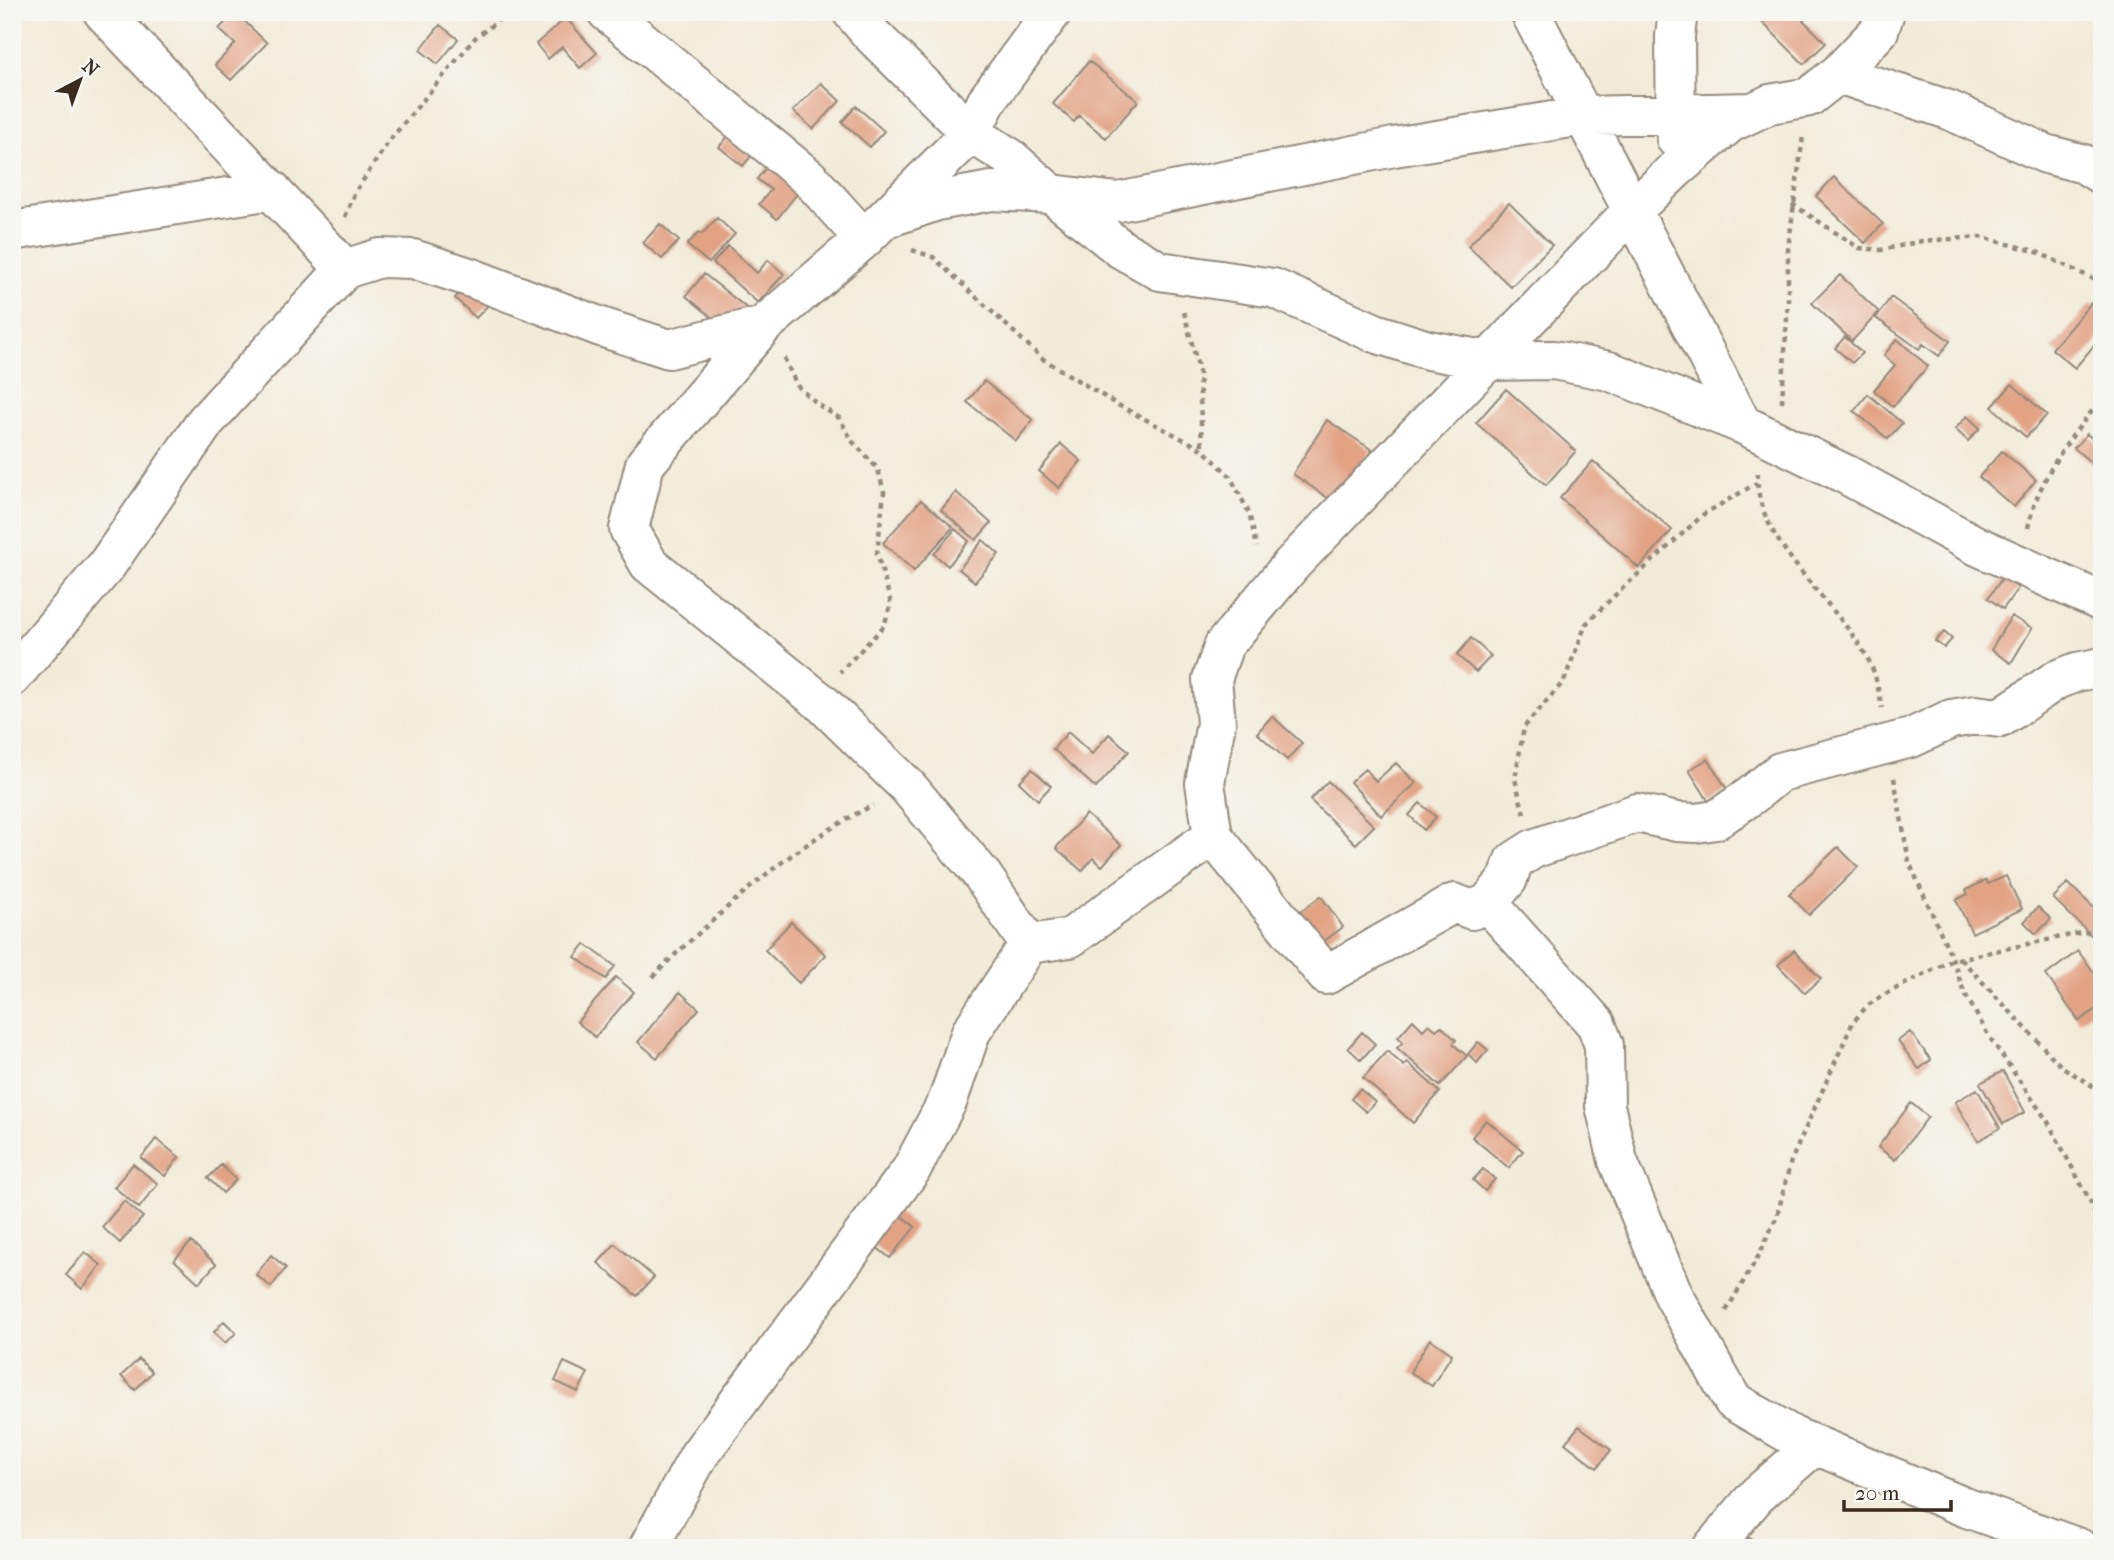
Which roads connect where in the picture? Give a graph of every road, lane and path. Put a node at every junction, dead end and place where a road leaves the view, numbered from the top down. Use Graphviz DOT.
graph roads {
  1 [pos="103,12"];
  2 [pos="526,12"];
  3 [pos="607,12"];
  4 [pos="852,12"];
  5 [pos="1052,12"];
  6 [pos="1530,12"];
  7 [pos="1678,12"];
  8 [pos="1885,12"];
  9 [pos="1823,85"];
  10 [pos="1754,112"];
  11 [pos="1675,114"];
  12 [pos="1583,116"];
  13 [pos="971,133"];
  14 [pos="1676,169"];
  15 [pos="2102,175"];
  16 [pos="272,190"];
  17 [pos="1052,194"];
  18 [pos="1793,204"];
  19 [pos="1633,210"];
  20 [pos="874,228"];
  21 [pos="12,231"];
  22 [pos="338,261"];
  23 [pos="1160,271"];
  24 [pos="2102,283"];
  25 [pos="764,325"];
  26 [pos="1490,361"];
  27 [pos="2102,399"];
  28 [pos="1761,433"];
  29 [pos="1202,449"];
  30 [pos="1757,483"];
  31 [pos="2021,566"];
  32 [pos="1261,600"];
  33 [pos="2102,602"];
  34 [pos="2102,667"];
  35 [pos="12,677"];
  36 [pos="822,703"];
  37 [pos="1888,743"];
  38 [pos="908,787"];
  39 [pos="1213,836"];
  40 [pos="1533,849"];
  41 [pos="1488,903"];
  42 [pos="2102,930"];
  43 [pos="1029,944"];
  44 [pos="1961,958"];
  45 [pos="1953,960"];
  46 [pos="653,977"];
  47 [pos="2102,1092"];
  48 [pos="2102,1231"];
  49 [pos="1708,1353"];
  50 [pos="1815,1445"];
  51 [pos="648,1548"];
  52 [pos="1712,1548"];
  53 [pos="2079,1548"];
  1 -- 16 [label="street"];
  2 -- 22 [label="path"];
  3 -- 20 [label="street"];
  4 -- 13 [label="street"];
  5 -- 13 [label="street"];
  6 -- 12 [label="street"];
  7 -- 11 [label="street"];
  8 -- 9 [label="street"];
  9 -- 10 [label="street"];
  9 -- 15 [label="street"];
  9 -- 18 [label="path"];
  10 -- 11 [label="street"];
  10 -- 14 [label="street"];
  11 -- 12 [label="street"];
  11 -- 14 [label="street"];
  12 -- 17 [label="street"];
  12 -- 19 [label="street"];
  13 -- 17 [label="street"];
  13 -- 20 [label="street"];
  14 -- 19 [label="street"];
  16 -- 21 [label="street"];
  16 -- 22 [label="street"];
  17 -- 20 [label="street"];
  17 -- 23 [label="street"];
  18 -- 24 [label="path"];
  18 -- 28 [label="path"];
  19 -- 26 [label="street"];
  19 -- 28 [label="street"];
  20 -- 25 [label="street"];
  20 -- 29 [label="path"];
  22 -- 25 [label="street"];
  22 -- 35 [label="street"];
  23 -- 26 [label="street"];
  23 -- 29 [label="path"];
  25 -- 36 [label="path"];
  25 -- 36 [label="street"];
  26 -- 28 [label="street"];
  26 -- 32 [label="street"];
  27 -- 31 [label="path"];
  28 -- 30 [label="path"];
  28 -- 31 [label="street"];
  29 -- 32 [label="path"];
  30 -- 37 [label="path"];
  30 -- 40 [label="path"];
  31 -- 33 [label="street"];
  32 -- 39 [label="street"];
  34 -- 37 [label="street"];
  36 -- 38 [label="street"];
  37 -- 40 [label="street"];
  37 -- 45 [label="path"];
  38 -- 43 [label="street"];
  38 -- 46 [label="path"];
  39 -- 41 [label="street"];
  39 -- 43 [label="street"];
  40 -- 41 [label="street"];
  41 -- 49 [label="street"];
  42 -- 44 [label="path"];
  43 -- 51 [label="street"];
  44 -- 45 [label="path"];
  44 -- 47 [label="path"];
  45 -- 48 [label="path"];
  45 -- 49 [label="path"];
  49 -- 50 [label="street"];
  50 -- 52 [label="street"];
  50 -- 53 [label="street"];
}
